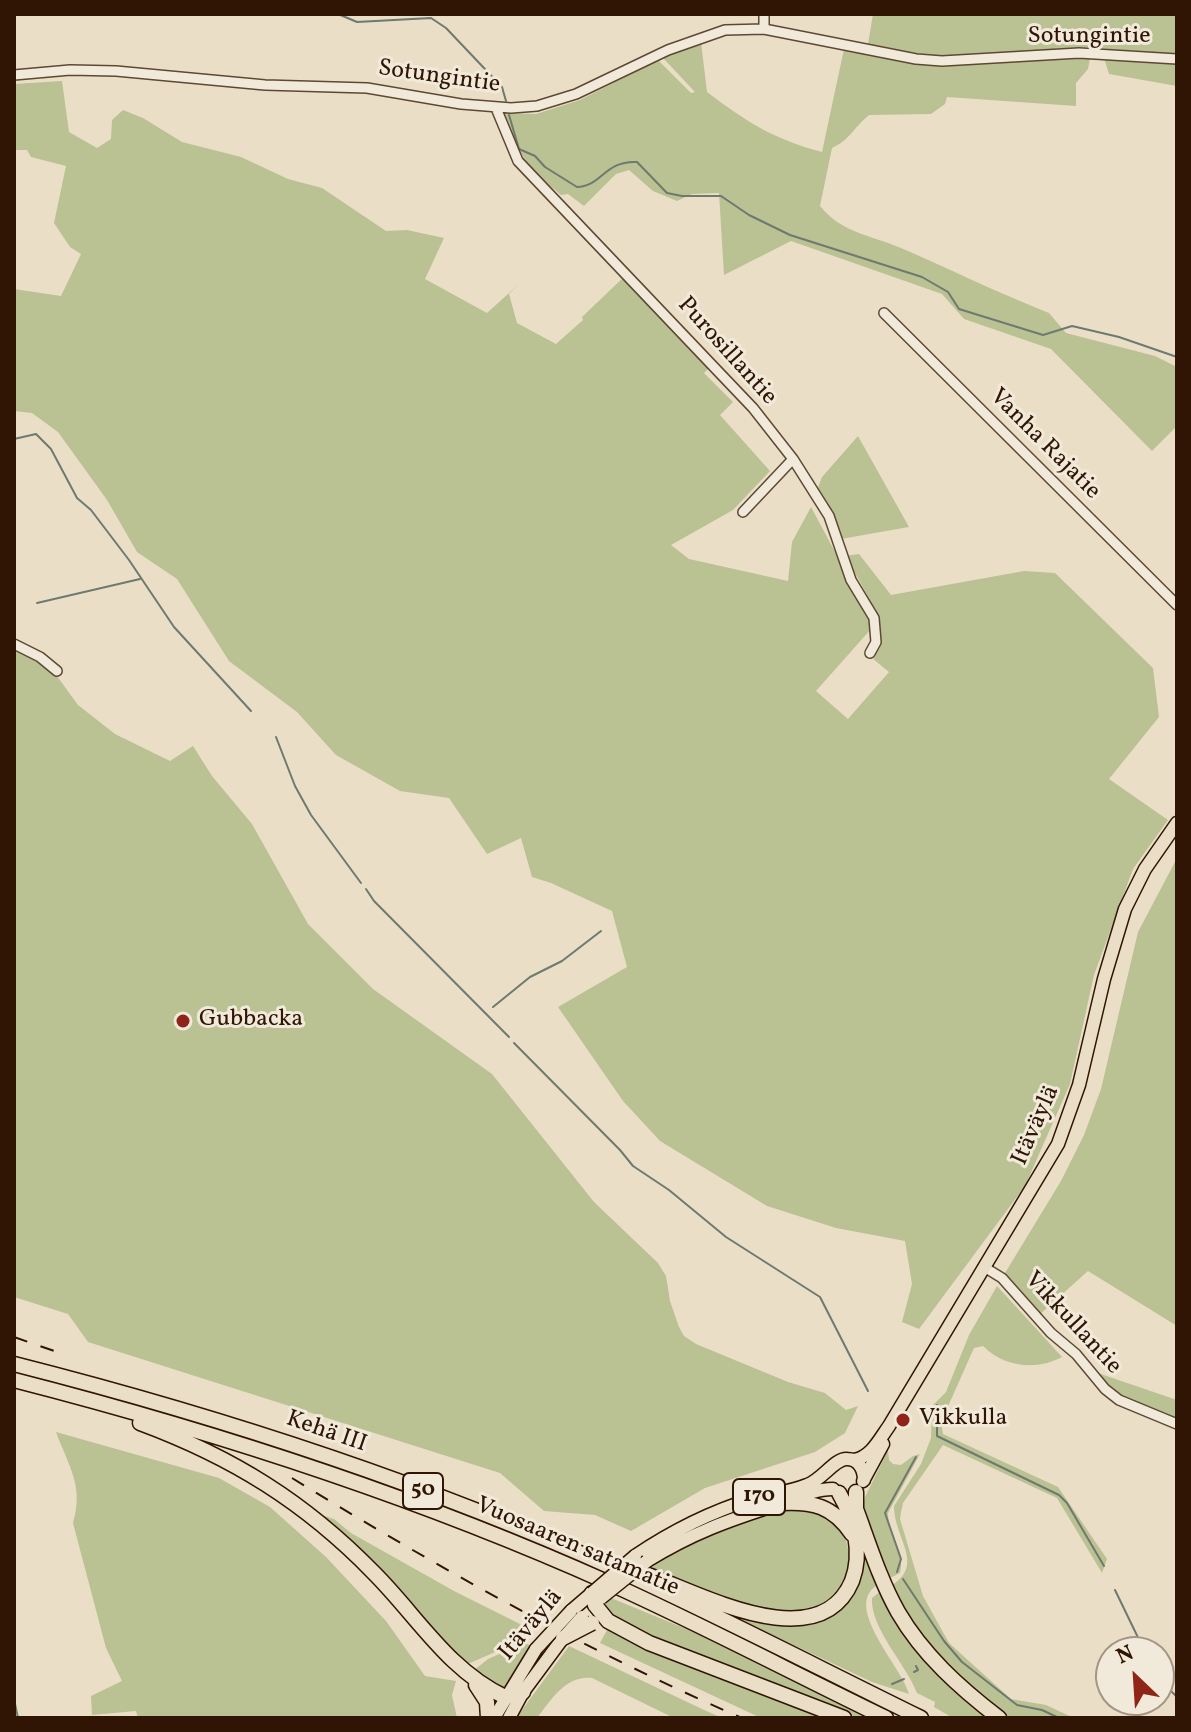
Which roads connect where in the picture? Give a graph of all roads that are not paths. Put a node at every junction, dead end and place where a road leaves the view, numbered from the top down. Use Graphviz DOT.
graph roads {
  1 [pos="764,14"];
  2 [pos="764,29"];
  3 [pos="1177,59"];
  4 [pos="14,75"];
  5 [pos="496,108"];
  6 [pos="884,313"];
  7 [pos="793,459"];
  8 [pos="743,512"];
  9 [pos="1177,605"];
  10 [pos="14,644"];
  11 [pos="870,653"];
  12 [pos="57,671"];
  13 [pos="1177,823"];
  14 [pos="984,1267"];
  15 [pos="14,1364"];
  16 [pos="14,1380"];
  17 [pos="54,1390"];
  18 [pos="1177,1424"];
  19 [pos="889,1426"];
  20 [pos="854,1460"];
  21 [pos="829,1471"];
  22 [pos="860,1486"];
  23 [pos="836,1491"];
  24 [pos="780,1503"];
  25 [pos="855,1537"];
  26 [pos="641,1558"];
  27 [pos="616,1569"];
  28 [pos="596,1598"];
  29 [pos="588,1618"];
  30 [pos="563,1638"];
  31 [pos="469,1675"];
  32 [pos="523,1692"];
  33 [pos="505,1697"];
  34 [pos="488,1718"];
  35 [pos="494,1718"];
  36 [pos="509,1718"];
  37 [pos="844,1718"];
  38 [pos="886,1718"];
  39 [pos="921,1718"];
  40 [pos="999,1718"];
  1 -- 2 [label="street"];
  2 -- 3 [label="street, Sotungintie"];
  2 -- 5 [label="street, Sotungintie"];
  4 -- 5 [label="street, Sotungintie"];
  5 -- 7 [label="street, Purosillantie"];
  6 -- 9 [label="street, Vanha Rajatie"];
  7 -- 8 [label="street"];
  7 -- 11 [label="street, Purosillantie"];
  10 -- 12 [label="street"];
  13 -- 14 [label="main road, Itäväylä"];
  14 -- 18 [label="street, Vikkullantie"];
  14 -- 19 [label="main road, Itäväylä"];
  15 -- 27 [label="highway, Kehä III / 50"];
  16 -- 17 [label="highway"];
  17 -- 31 [label="highway"];
  17 -- 38 [label="highway, Vuosaaren satamatie"];
  19 -- 20 [label="main road, Itäväylä"];
  19 -- 22 [label="main road, Itäväylä"];
  20 -- 21 [label="main road"];
  20 -- 22 [label="main road"];
  21 -- 23 [label="main road"];
  21 -- 26 [label="main road, Itäväylä / 170"];
  22 -- 23 [label="main road"];
  22 -- 40 [label="highway"];
  23 -- 24 [label="main road, Itäväylä / 170"];
  23 -- 25 [label="highway"];
  24 -- 25 [label="highway"];
  24 -- 26 [label="main road, Itäväylä / 170"];
  25 -- 27 [label="highway"];
  26 -- 28 [label="main road, Itäväylä / 170, bridge"];
  27 -- 39 [label="highway, Vuosaaren satamatie"];
  28 -- 29 [label="highway"];
  28 -- 29 [label="main road, Itäväylä / 170"];
  29 -- 30 [label="highway, bridge"];
  29 -- 33 [label="main road, Itäväylä / 170, bridge"];
  29 -- 37 [label="highway"];
  30 -- 32 [label="main road, Itäväylä"];
  31 -- 33 [label="highway"];
  31 -- 34 [label="highway"];
  32 -- 33 [label="highway"];
  32 -- 36 [label="main road, Itäväylä"];
  33 -- 35 [label="main road, Itäväylä / 170"];
}
